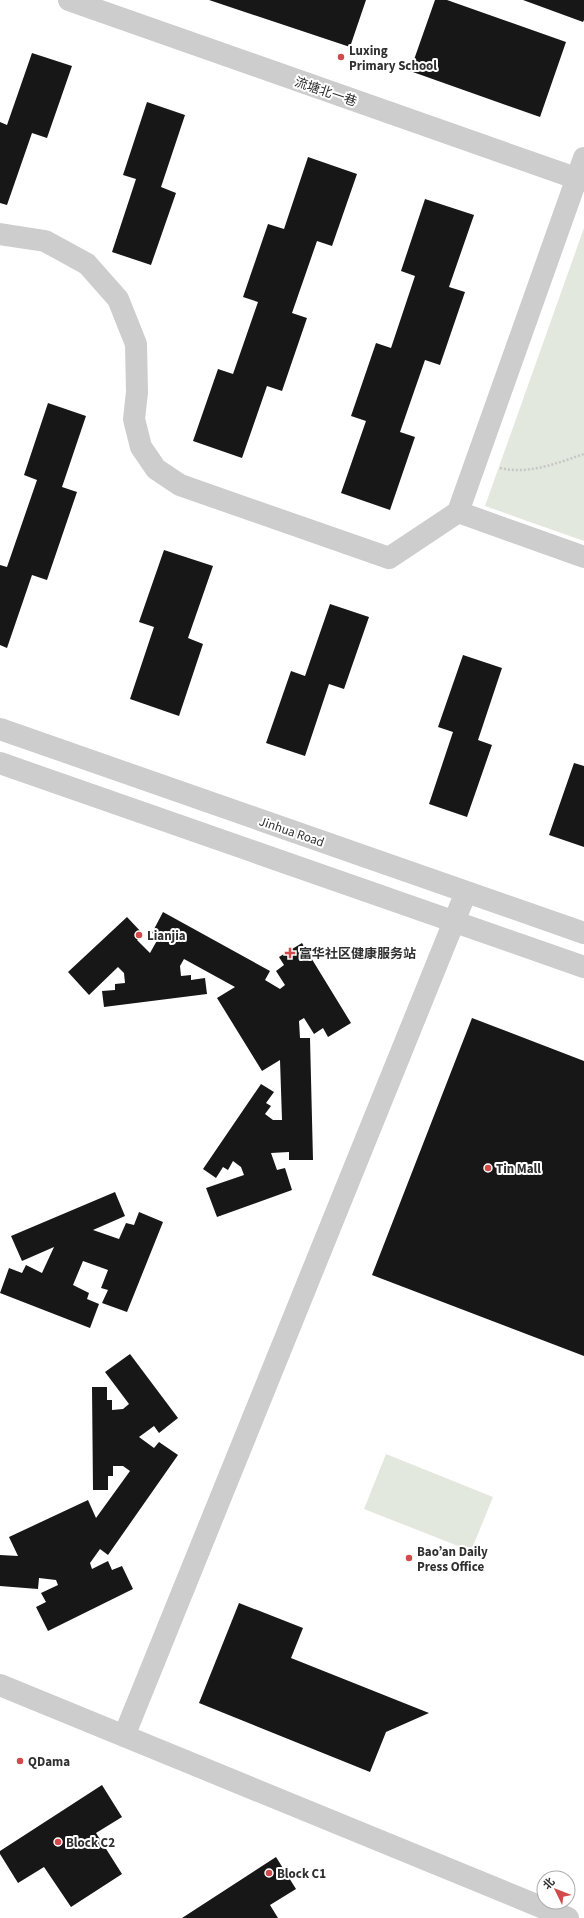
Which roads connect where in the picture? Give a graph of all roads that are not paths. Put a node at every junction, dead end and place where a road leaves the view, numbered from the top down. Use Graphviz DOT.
graph roads {
  1 [pos="69,0"];
  2 [pos="584,158"];
  3 [pos="580,180"];
  4 [pos="0,234"];
  5 [pos="458,512"];
  6 [pos="584,557"];
  7 [pos="0,729"];
  8 [pos="0,763"];
  9 [pos="466,892"];
  10 [pos="454,921"];
  11 [pos="584,933"];
  12 [pos="584,967"];
  13 [pos="0,1685"];
  14 [pos="124,1736"];
  15 [pos="568,1918"];
  1 -- 3 [label="street, 流塘北一巷"];
  2 -- 3 [label="street"];
  3 -- 5 [label="street"];
  4 -- 5 [label="street"];
  5 -- 6 [label="street"];
  7 -- 9 [label="street, Jinhua Road"];
  8 -- 10 [label="street"];
  9 -- 10 [label="street"];
  9 -- 11 [label="street, Jinhua Road"];
  10 -- 12 [label="street"];
  10 -- 14 [label="street"];
  13 -- 14 [label="street"];
  14 -- 15 [label="street"];
}
